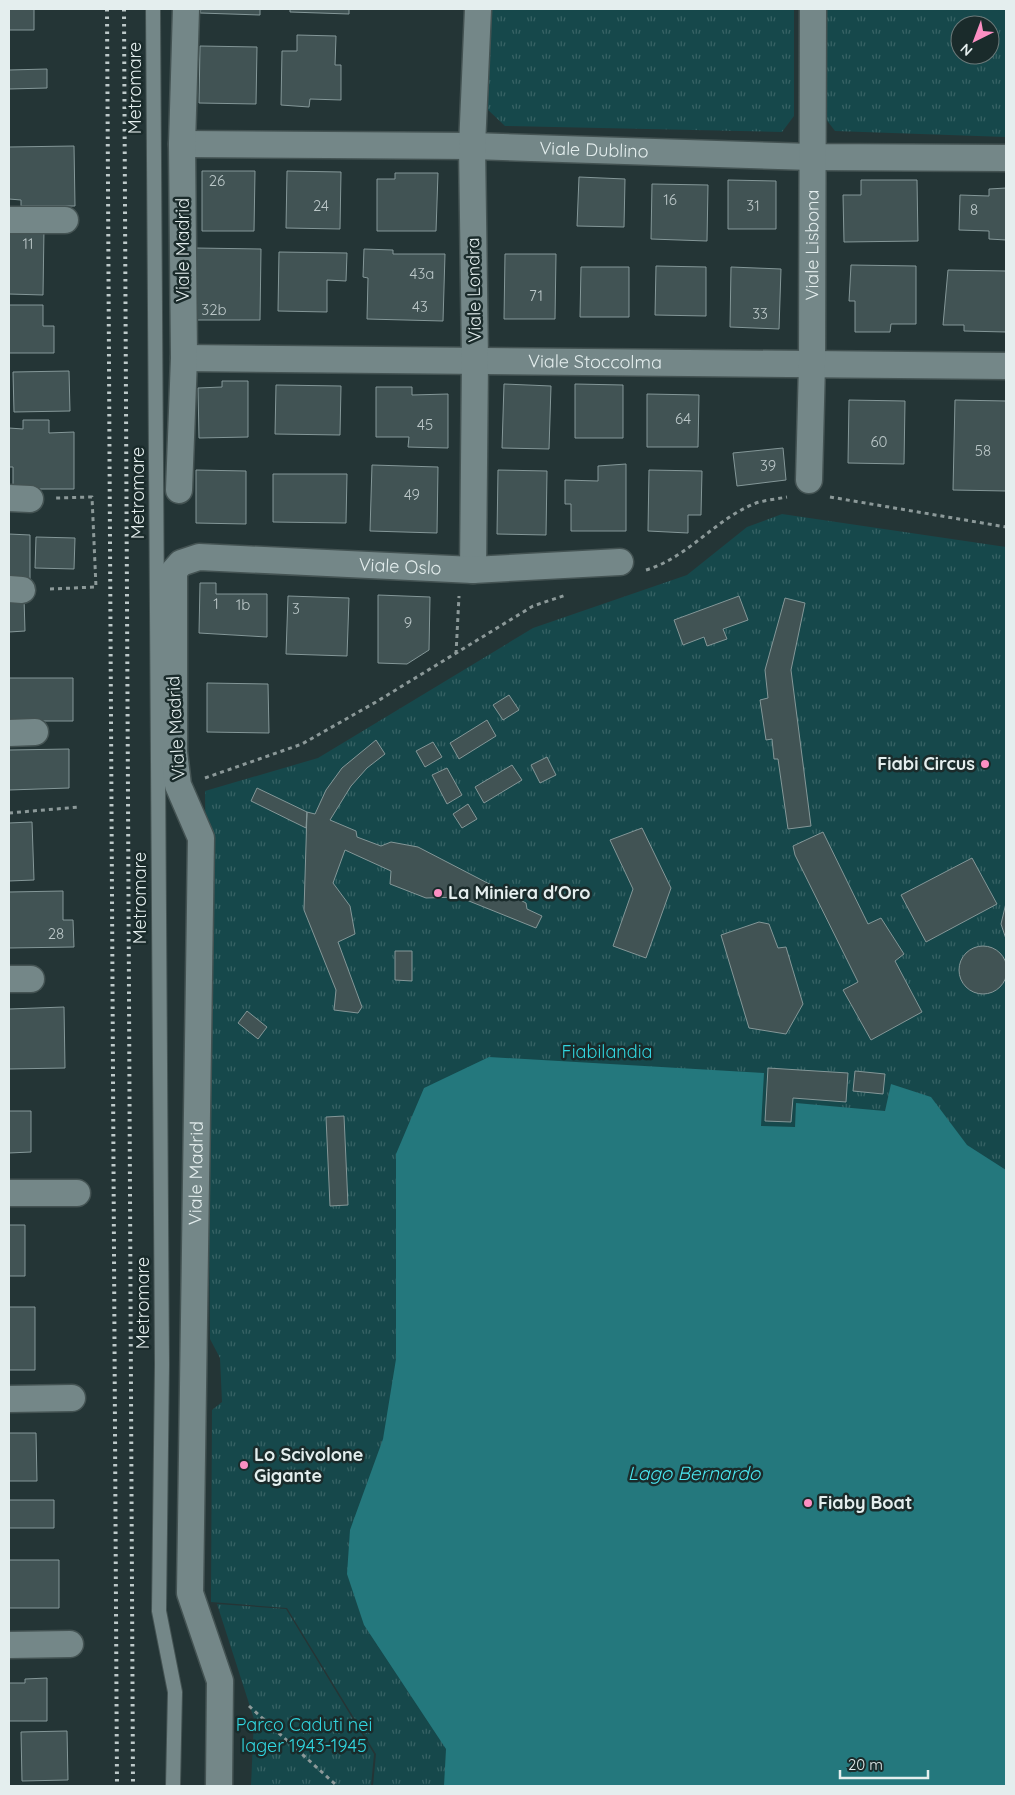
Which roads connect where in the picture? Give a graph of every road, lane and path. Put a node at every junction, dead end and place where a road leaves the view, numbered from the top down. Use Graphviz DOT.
graph roads {
  1 [pos="153,9"];
  2 [pos="186,9"];
  3 [pos="478,9"];
  4 [pos="813,9"];
  5 [pos="182,144"];
  6 [pos="472,146"];
  7 [pos="811,156"];
  8 [pos="1006,158"];
  9 [pos="9,220"];
  10 [pos="65,220"];
  11 [pos="184,358"];
  12 [pos="475,360"];
  13 [pos="812,364"];
  14 [pos="1006,366"];
  15 [pos="800,488"];
  16 [pos="179,490"];
  17 [pos="829,496"];
  18 [pos="19,498"];
  19 [pos="1006,527"];
  20 [pos="181,562"];
  21 [pos="630,567"];
  22 [pos="467,570"];
  23 [pos="15,590"];
  24 [pos="571,593"];
  25 [pos="456,654"];
  26 [pos="35,732"];
  27 [pos="9,733"];
  28 [pos="178,785"];
  29 [pos="79,807"];
  30 [pos="9,813"];
  31 [pos="77,1193"];
  32 [pos="9,1194"];
  33 [pos="72,1398"];
  34 [pos="9,1399"];
  35 [pos="70,1644"];
  36 [pos="9,1645"];
  37 [pos="220,1681"];
  38 [pos="172,1786"];
  39 [pos="219,1786"];
  40 [pos="333,1786"];
  1 -- 38 [label="lane, Metromare"];
  2 -- 5 [label="street, Viale Madrid"];
  3 -- 6 [label="street, Viale Londra"];
  4 -- 7 [label="street, Viale Lisbona"];
  5 -- 6 [label="street, Viale Dublino"];
  5 -- 11 [label="street, Viale Madrid"];
  6 -- 7 [label="street, Viale Dublino"];
  6 -- 12 [label="street, Viale Londra"];
  7 -- 8 [label="street, Viale Dublino"];
  7 -- 13 [label="street, Viale Lisbona"];
  9 -- 10 [label="street"];
  11 -- 12 [label="street, Viale Stoccolma"];
  11 -- 16 [label="street, Viale Madrid"];
  12 -- 13 [label="street, Viale Stoccolma"];
  12 -- 22 [label="street, Viale Londra"];
  13 -- 14 [label="street, Viale Stoccolma"];
  13 -- 15 [label="street, Viale Lisbona"];
  15 -- 21 [label="path"];
  17 -- 19 [label="path"];
  18 -- 23 [label="path"];
  20 -- 22 [label="street, Viale Oslo"];
  20 -- 28 [label="street, Viale Madrid"];
  21 -- 22 [label="street, Viale Oslo"];
  22 -- 25 [label="path"];
  24 -- 25 [label="path"];
  25 -- 28 [label="path"];
  26 -- 27 [label="street"];
  28 -- 37 [label="street, Viale Madrid"];
  29 -- 30 [label="path"];
  31 -- 32 [label="street"];
  33 -- 34 [label="street"];
  35 -- 36 [label="street"];
  37 -- 39 [label="street, Viale Madrid"];
  37 -- 40 [label="path"];
}
